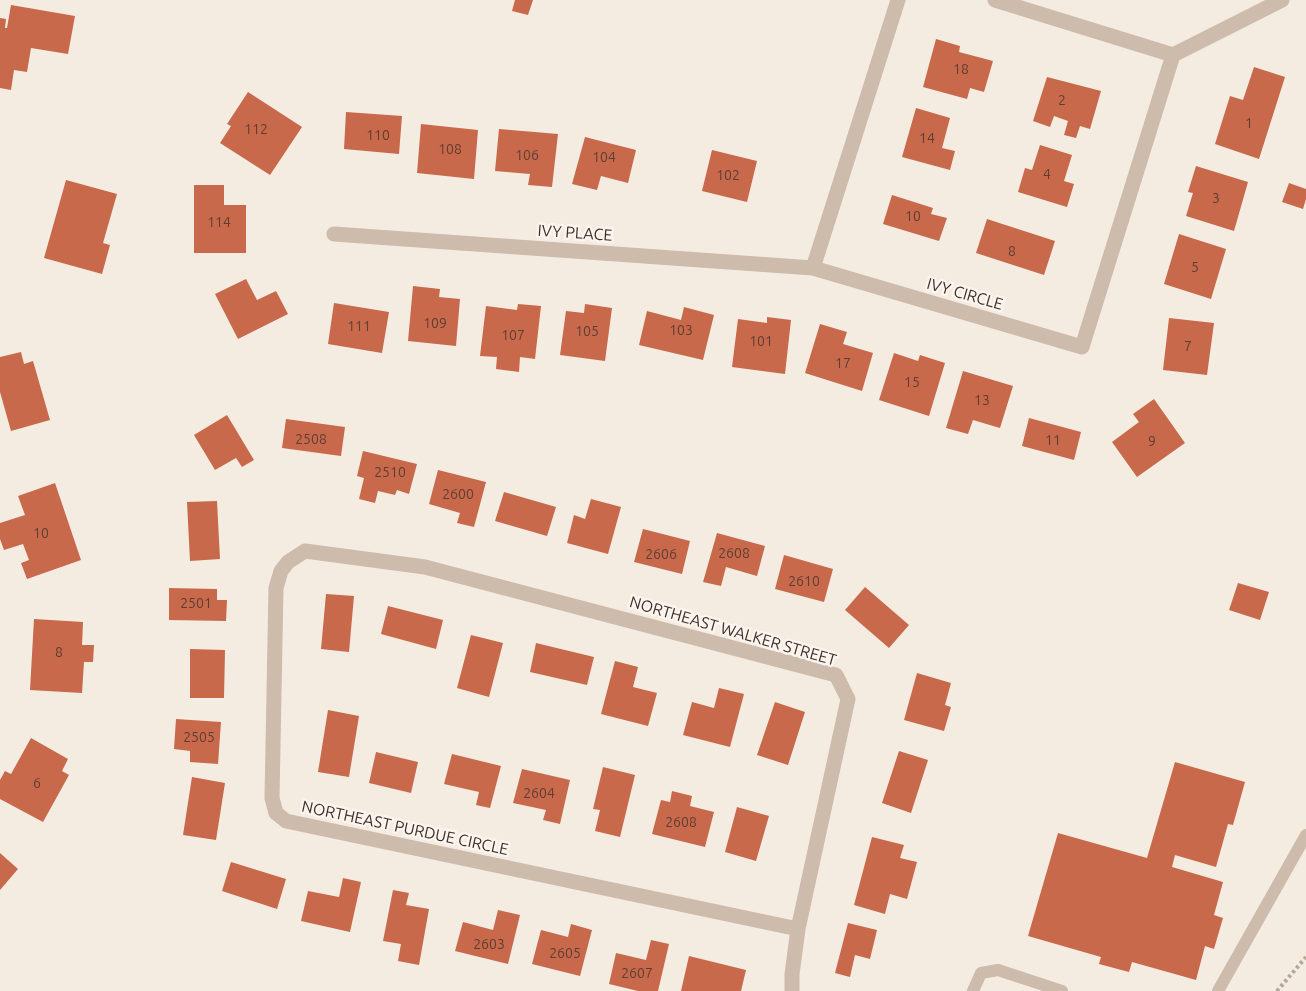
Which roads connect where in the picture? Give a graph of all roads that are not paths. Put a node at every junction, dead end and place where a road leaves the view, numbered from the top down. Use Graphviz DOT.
graph roads {
  1 [pos="898,0"];
  2 [pos="995,0"];
  3 [pos="1282,0"];
  4 [pos="1173,55"];
  5 [pos="334,234"];
  6 [pos="813,268"];
  7 [pos="305,551"];
  8 [pos="1306,835"];
  9 [pos="798,929"];
  10 [pos="792,991"];
  11 [pos="973,991"];
  12 [pos="1062,991"];
  13 [pos="1218,991"];
  1 -- 6 [label="street"];
  2 -- 4 [label="street"];
  3 -- 4 [label="street"];
  4 -- 6 [label="street, IVY CIRCLE"];
  5 -- 6 [label="street, IVY PLACE"];
  7 -- 9 [label="street, NORTHEAST WALKER STREET"];
  7 -- 9 [label="street, NORTHEAST PURDUE CIRCLE"];
  8 -- 13 [label="lane"];
  9 -- 10 [label="street, NORTHEAST WALKER STREET"];
  11 -- 12 [label="lane"];
}
